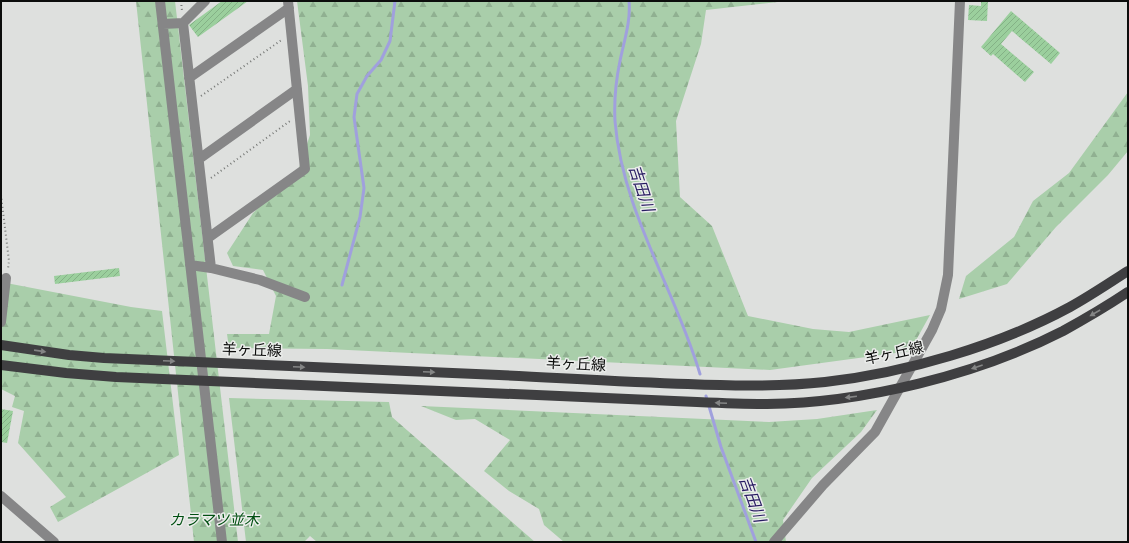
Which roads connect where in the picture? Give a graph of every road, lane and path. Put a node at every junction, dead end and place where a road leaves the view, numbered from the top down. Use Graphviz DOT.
graph roads {
  1 [pos="160,1"];
  2 [pos="205,1"];
  3 [pos="960,1"];
  4 [pos="289,4"];
  5 [pos="183,23"];
  6 [pos="163,24"];
  7 [pos="291,33"];
  8 [pos="189,78"];
  9 [pos="297,90"];
  10 [pos="192,103"];
  11 [pos="300,114"];
  12 [pos="199,159"];
  13 [pos="202,184"];
  14 [pos="1,195"];
  15 [pos="208,238"];
  16 [pos="190,265"];
  17 [pos="211,268"];
  18 [pos="1128,271"];
  19 [pos="6,278"];
  20 [pos="1128,292"];
  21 [pos="305,297"];
  22 [pos="1,322"];
  23 [pos="1,346"];
  24 [pos="1,365"];
  25 [pos="1,496"];
  26 [pos="54,542"];
  27 [pos="222,542"];
  28 [pos="774,542"];
  1 -- 6 [label="lane"];
  2 -- 5 [label="lane"];
  3 -- 28 [label="lane"];
  4 -- 7 [label="lane"];
  4 -- 8 [label="lane"];
  5 -- 6 [label="lane"];
  5 -- 10 [label="lane"];
  6 -- 16 [label="lane"];
  7 -- 9 [label="lane"];
  7 -- 10 [label="path"];
  9 -- 11 [label="lane"];
  9 -- 12 [label="lane"];
  10 -- 12 [label="lane"];
  11 -- 13 [label="path"];
  11 -- 15 [label="lane"];
  12 -- 13 [label="lane"];
  13 -- 15 [label="lane"];
  14 -- 19 [label="path"];
  15 -- 17 [label="lane"];
  16 -- 17 [label="lane"];
  16 -- 27 [label="lane"];
  17 -- 21 [label="lane"];
  23 -- 18 [label="main road, 羊ヶ丘線, one-way"];
  19 -- 22 [label="lane"];
  20 -- 24 [label="main road, one-way"];
  25 -- 26 [label="lane"];
}
